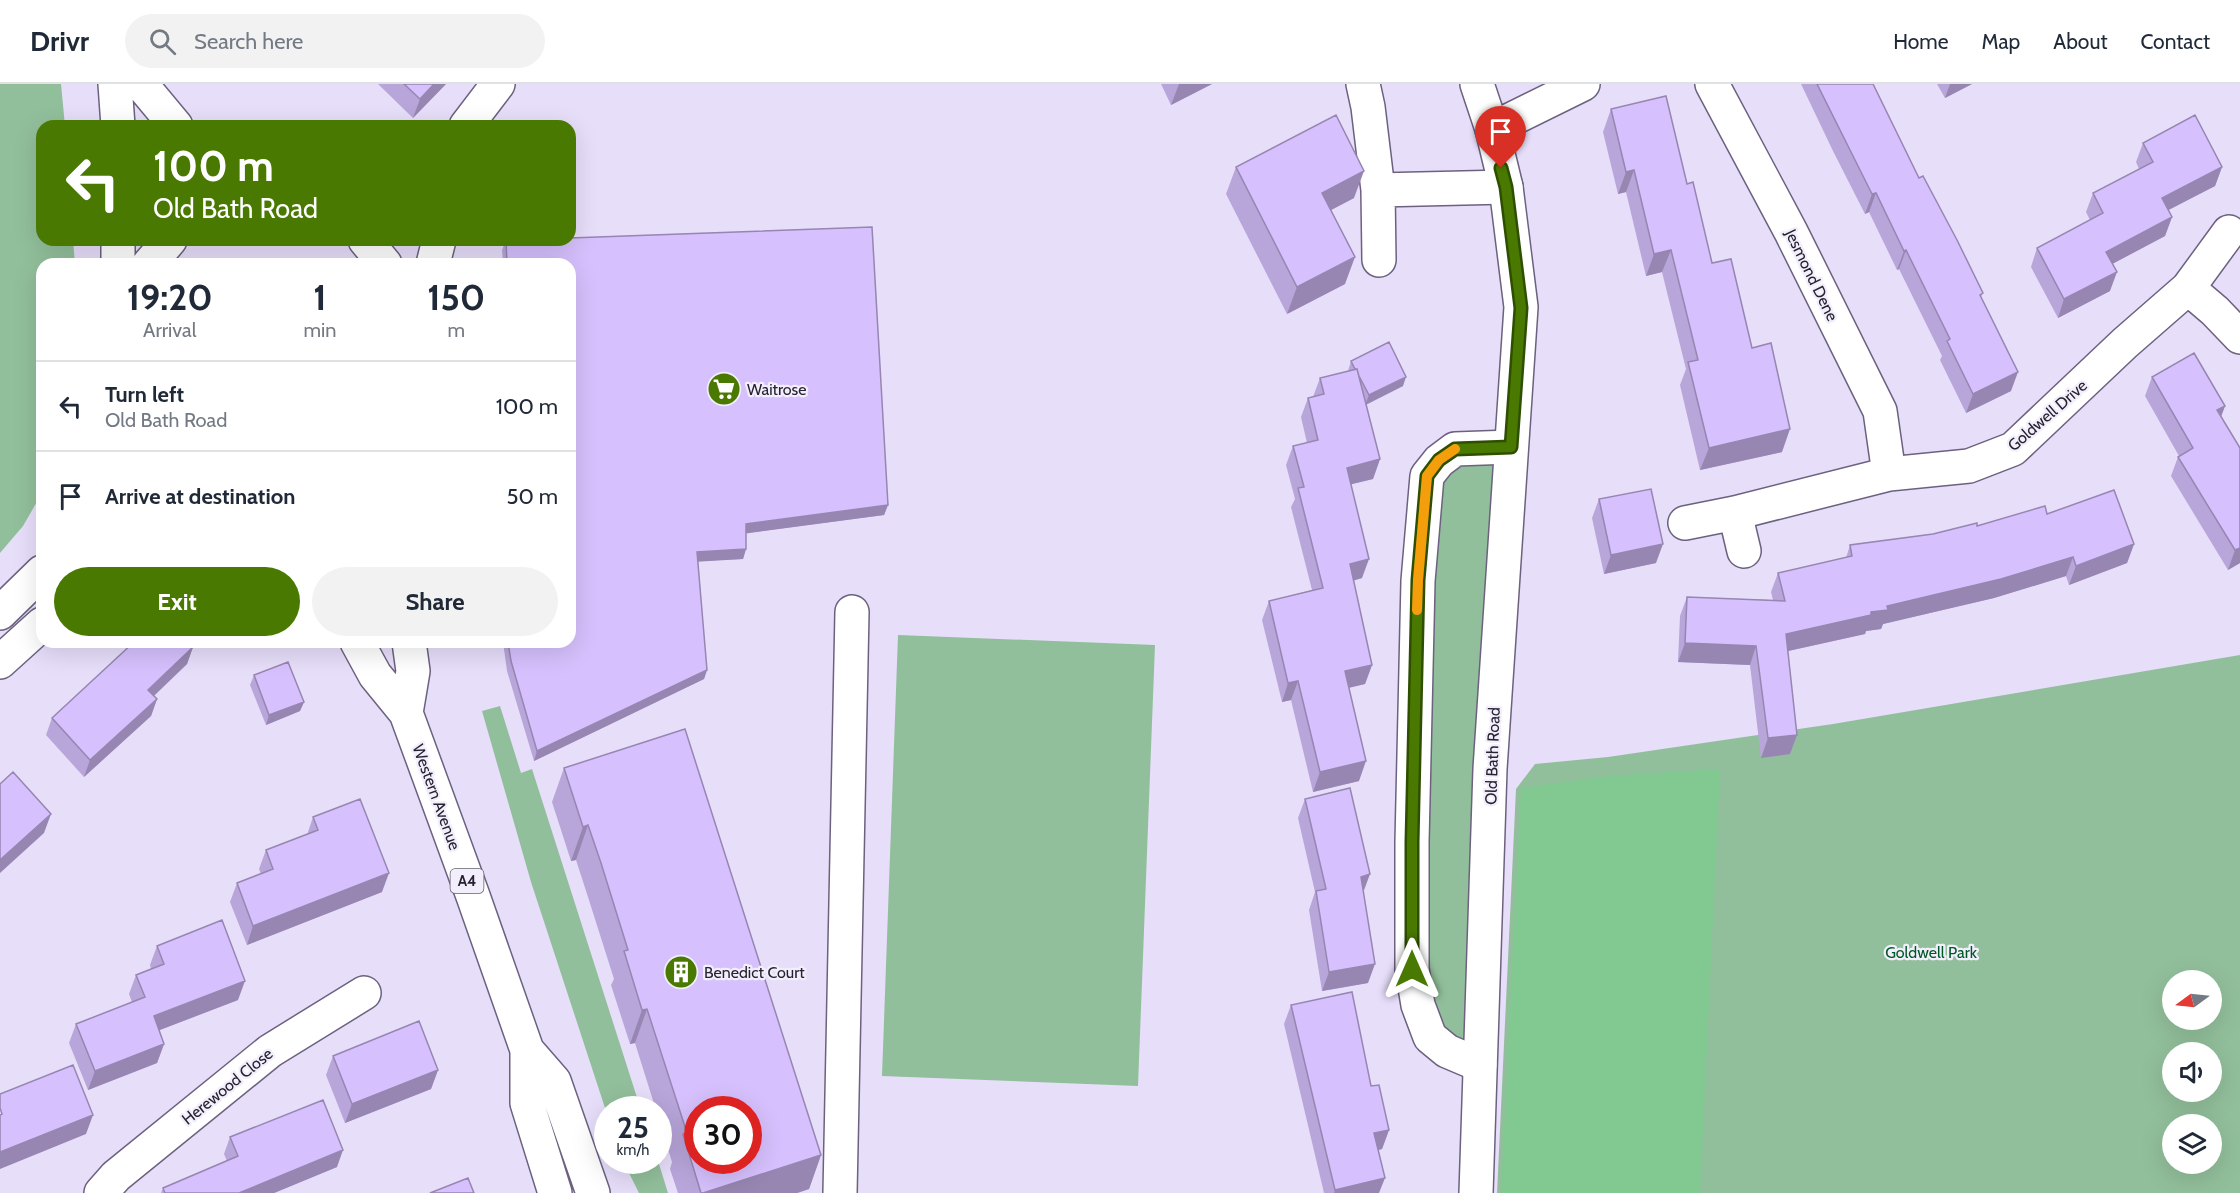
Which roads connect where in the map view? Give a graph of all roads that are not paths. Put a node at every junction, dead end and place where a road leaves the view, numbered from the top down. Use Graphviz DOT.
graph roads {
  1 [pos="115,84"];
  2 [pos="141,84"];
  3 [pos="498,84"];
  4 [pos="1364,84"];
  5 [pos="1477,84"];
  6 [pos="1583,84"];
  7 [pos="1712,84"];
  8 [pos="118,120"];
  9 [pos="171,120"];
  10 [pos="471,120"];
  11 [pos="1491,129"];
  12 [pos="1506,187"];
  13 [pos="1378,190"];
  14 [pos="2229,232"];
  15 [pos="165,246"];
  16 [pos="370,246"];
  17 [pos="154,258"];
  18 [pos="380,258"];
  19 [pos="1379,260"];
  20 [pos="2188,288"];
  21 [pos="2240,337"];
  22 [pos="1511,447"];
  23 [pos="1889,474"];
  24 [pos="1735,513"];
  25 [pos="1685,523"];
  26 [pos="1744,551"];
  27 [pos="36,578"];
  28 [pos="852,612"];
  29 [pos="0,613"];
  30 [pos="36,629"];
  31 [pos="360,648"];
  32 [pos="410,648"];
  33 [pos="0,662"];
  34 [pos="406,713"];
  35 [pos="364,993"];
  36 [pos="527,1050"];
  37 [pos="1480,1065"];
  38 [pos="594,1189"];
  39 [pos="101,1193"];
  40 [pos="555,1193"];
  41 [pos="840,1193"];
  42 [pos="1476,1193"];
  1 -- 8 [label="street"];
  2 -- 9 [label="street"];
  3 -- 10 [label="street"];
  4 -- 13 [label="street"];
  5 -- 11 [label="street, Old Bath Road"];
  6 -- 11 [label="street"];
  7 -- 23 [label="street, Jesmond Dene"];
  11 -- 12 [label="street, Old Bath Road"];
  12 -- 13 [label="street"];
  12 -- 22 [label="street, Old Bath Road"];
  13 -- 19 [label="street"];
  14 -- 20 [label="street, Goldwell Drive"];
  15 -- 17 [label="street"];
  16 -- 18 [label="street"];
  20 -- 21 [label="street"];
  20 -- 23 [label="street, Goldwell Drive"];
  22 -- 37 [label="street, Old Bath Road"];
  22 -- 37 [label="street"];
  23 -- 24 [label="street, Goldwell Drive"];
  24 -- 25 [label="street, Goldwell Drive"];
  24 -- 26 [label="street"];
  27 -- 29 [label="street"];
  28 -- 41 [label="street"];
  30 -- 33 [label="street"];
  31 -- 34 [label="street, Western Avenue / A4"];
  32 -- 34 [label="street, Western Avenue / A4"];
  34 -- 36 [label="street, Western Avenue / A4"];
  35 -- 39 [label="street, Herewood Close"];
  36 -- 38 [label="street, Western Avenue / A4"];
  36 -- 40 [label="street, Western Avenue / A4"];
  37 -- 42 [label="street, Old Bath Road"];
}
